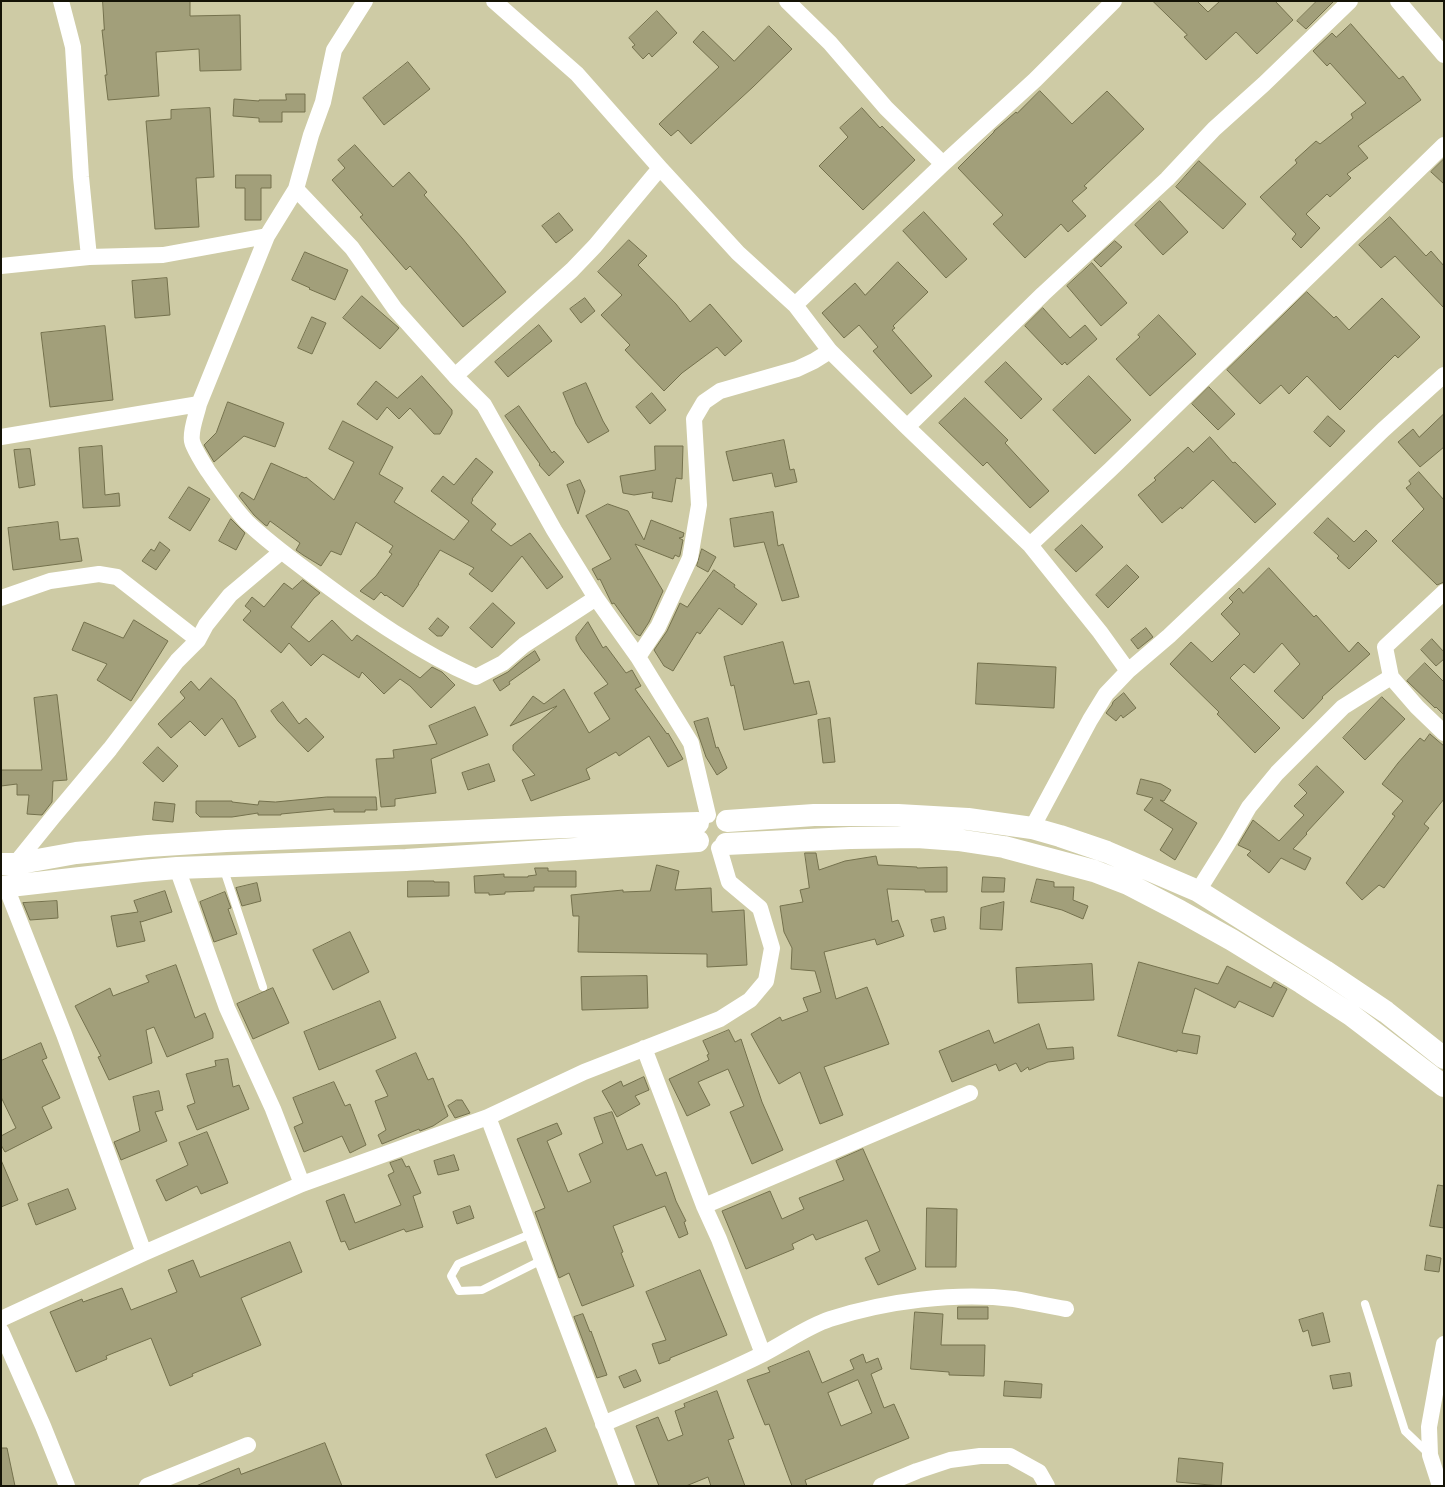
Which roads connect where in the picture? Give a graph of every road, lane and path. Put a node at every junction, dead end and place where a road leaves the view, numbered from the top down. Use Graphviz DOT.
graph roads {
  1 [pos="62,1"];
  2 [pos="365,1"];
  3 [pos="494,1"];
  4 [pos="787,1"];
  5 [pos="1114,1"];
  6 [pos="1350,1"];
  7 [pos="1398,1"];
  8 [pos="1444,55"];
  9 [pos="1444,145"];
  10 [pos="943,164"];
  11 [pos="660,168"];
  12 [pos="296,189"];
  13 [pos="267,236"];
  14 [pos="89,257"];
  15 [pos="1,266"];
  16 [pos="795,305"];
  17 [pos="830,351"];
  18 [pos="1444,375"];
  19 [pos="455,376"];
  20 [pos="199,404"];
  21 [pos="907,427"];
  22 [pos="1,437"];
  23 [pos="1030,545"];
  24 [pos="281,552"];
  25 [pos="1444,592"];
  26 [pos="1,598"];
  27 [pos="596,598"];
  28 [pos="198,640"];
  29 [pos="638,656"];
  30 [pos="1128,671"];
  31 [pos="1391,677"];
  32 [pos="1444,733"];
  33 [pos="708,825"];
  34 [pos="1032,828"];
  35 [pos="723,846"];
  36 [pos="8,864"];
  37 [pos="222,866"];
  38 [pos="177,868"];
  39 [pos="4,887"];
  40 [pos="1198,891"];
  41 [pos="263,987"];
  42 [pos="644,1048"];
  43 [pos="1444,1058"];
  44 [pos="1444,1086"];
  45 [pos="970,1093"];
  46 [pos="488,1117"];
  47 [pos="302,1184"];
  48 [pos="704,1206"];
  49 [pos="531,1234"];
  50 [pos="144,1253"];
  51 [pos="542,1260"];
  52 [pos="1365,1304"];
  53 [pos="1066,1309"];
  54 [pos="1,1319"];
  55 [pos="1,1331"];
  56 [pos="1444,1344"];
  57 [pos="763,1354"];
  58 [pos="603,1424"];
  59 [pos="248,1445"];
  60 [pos="1430,1455"];
  61 [pos="67,1486"];
  62 [pos="147,1486"];
  63 [pos="626,1486"];
  64 [pos="880,1486"];
  65 [pos="1046,1486"];
  66 [pos="1440,1486"];
  1 -- 14 [label="street"];
  2 -- 12 [label="street"];
  3 -- 11 [label="street"];
  4 -- 10 [label="street"];
  5 -- 10 [label="street"];
  6 -- 21 [label="street"];
  7 -- 8 [label="street"];
  9 -- 23 [label="street"];
  10 -- 16 [label="street"];
  11 -- 16 [label="street"];
  11 -- 19 [label="street"];
  12 -- 13 [label="street"];
  12 -- 19 [label="street"];
  13 -- 14 [label="street"];
  13 -- 20 [label="street"];
  14 -- 15 [label="street"];
  16 -- 17 [label="street"];
  17 -- 21 [label="street"];
  17 -- 29 [label="street"];
  18 -- 30 [label="street"];
  19 -- 27 [label="street"];
  20 -- 22 [label="street"];
  20 -- 24 [label="street"];
  21 -- 23 [label="street"];
  23 -- 30 [label="street"];
  24 -- 27 [label="street"];
  24 -- 28 [label="street"];
  25 -- 31 [label="street"];
  26 -- 28 [label="street"];
  27 -- 29 [label="street"];
  28 -- 36 [label="street"];
  29 -- 33 [label="street"];
  30 -- 34 [label="street"];
  31 -- 32 [label="street"];
  31 -- 40 [label="street"];
  33 -- 34 [label="main road"];
  33 -- 35 [label="main road"];
  33 -- 36 [label="main road"];
  33 -- 37 [label="main road"];
  34 -- 40 [label="main road"];
  35 -- 42 [label="street"];
  35 -- 44 [label="main road"];
  37 -- 38 [label="main road"];
  37 -- 41 [label="lane"];
  38 -- 39 [label="main road"];
  38 -- 47 [label="street"];
  39 -- 50 [label="street"];
  40 -- 43 [label="main road"];
  42 -- 46 [label="street"];
  42 -- 48 [label="street"];
  45 -- 48 [label="street"];
  46 -- 47 [label="street"];
  46 -- 49 [label="street"];
  47 -- 50 [label="street"];
  48 -- 57 [label="street"];
  49 -- 51 [label="street"];
  49 -- 51 [label="lane"];
  50 -- 54 [label="street"];
  51 -- 58 [label="street"];
  52 -- 60 [label="lane"];
  53 -- 57 [label="street"];
  55 -- 61 [label="street"];
  56 -- 60 [label="street"];
  57 -- 58 [label="street"];
  58 -- 63 [label="street"];
  59 -- 62 [label="street"];
  60 -- 66 [label="street"];
  64 -- 65 [label="street"];
}
